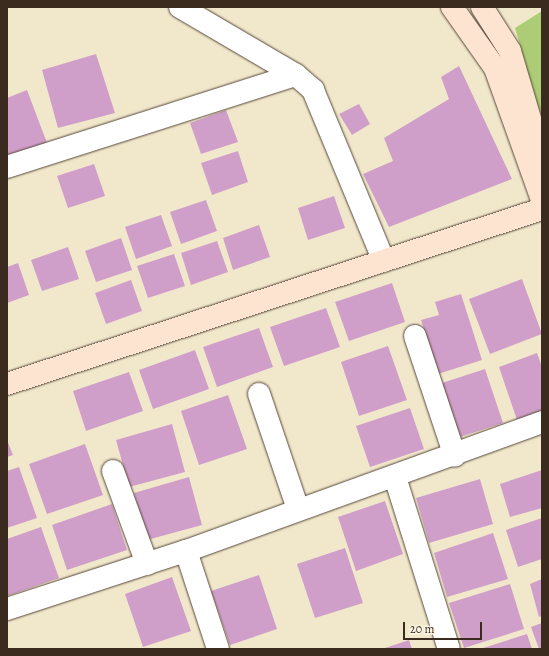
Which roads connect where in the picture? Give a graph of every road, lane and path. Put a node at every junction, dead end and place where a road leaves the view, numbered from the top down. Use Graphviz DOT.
graph roads {
  1 [pos="180,7"];
  2 [pos="452,7"];
  3 [pos="482,7"];
  4 [pos="296,74"];
  5 [pos="542,159"];
  6 [pos="7,167"];
  7 [pos="542,200"];
  8 [pos="542,209"];
  9 [pos="384,261"];
  10 [pos="415,336"];
  11 [pos="7,384"];
  12 [pos="259,394"];
  13 [pos="542,422"];
  14 [pos="455,456"];
  15 [pos="113,471"];
  16 [pos="395,477"];
  17 [pos="298,509"];
  18 [pos="186,551"];
  19 [pos="147,564"];
  20 [pos="7,609"];
  21 [pos="218,649"];
  22 [pos="448,649"];
  1 -- 4 [label="street"];
  2 -- 7 [label="street"];
  3 -- 5 [label="street"];
  4 -- 6 [label="street"];
  4 -- 9 [label="street"];
  8 -- 9 [label="street"];
  9 -- 11 [label="street"];
  10 -- 14 [label="street"];
  12 -- 17 [label="street"];
  13 -- 14 [label="street"];
  14 -- 16 [label="street"];
  15 -- 19 [label="street"];
  16 -- 17 [label="street"];
  16 -- 22 [label="street"];
  17 -- 18 [label="street"];
  18 -- 19 [label="street"];
  18 -- 21 [label="street"];
  19 -- 20 [label="street"];
}
